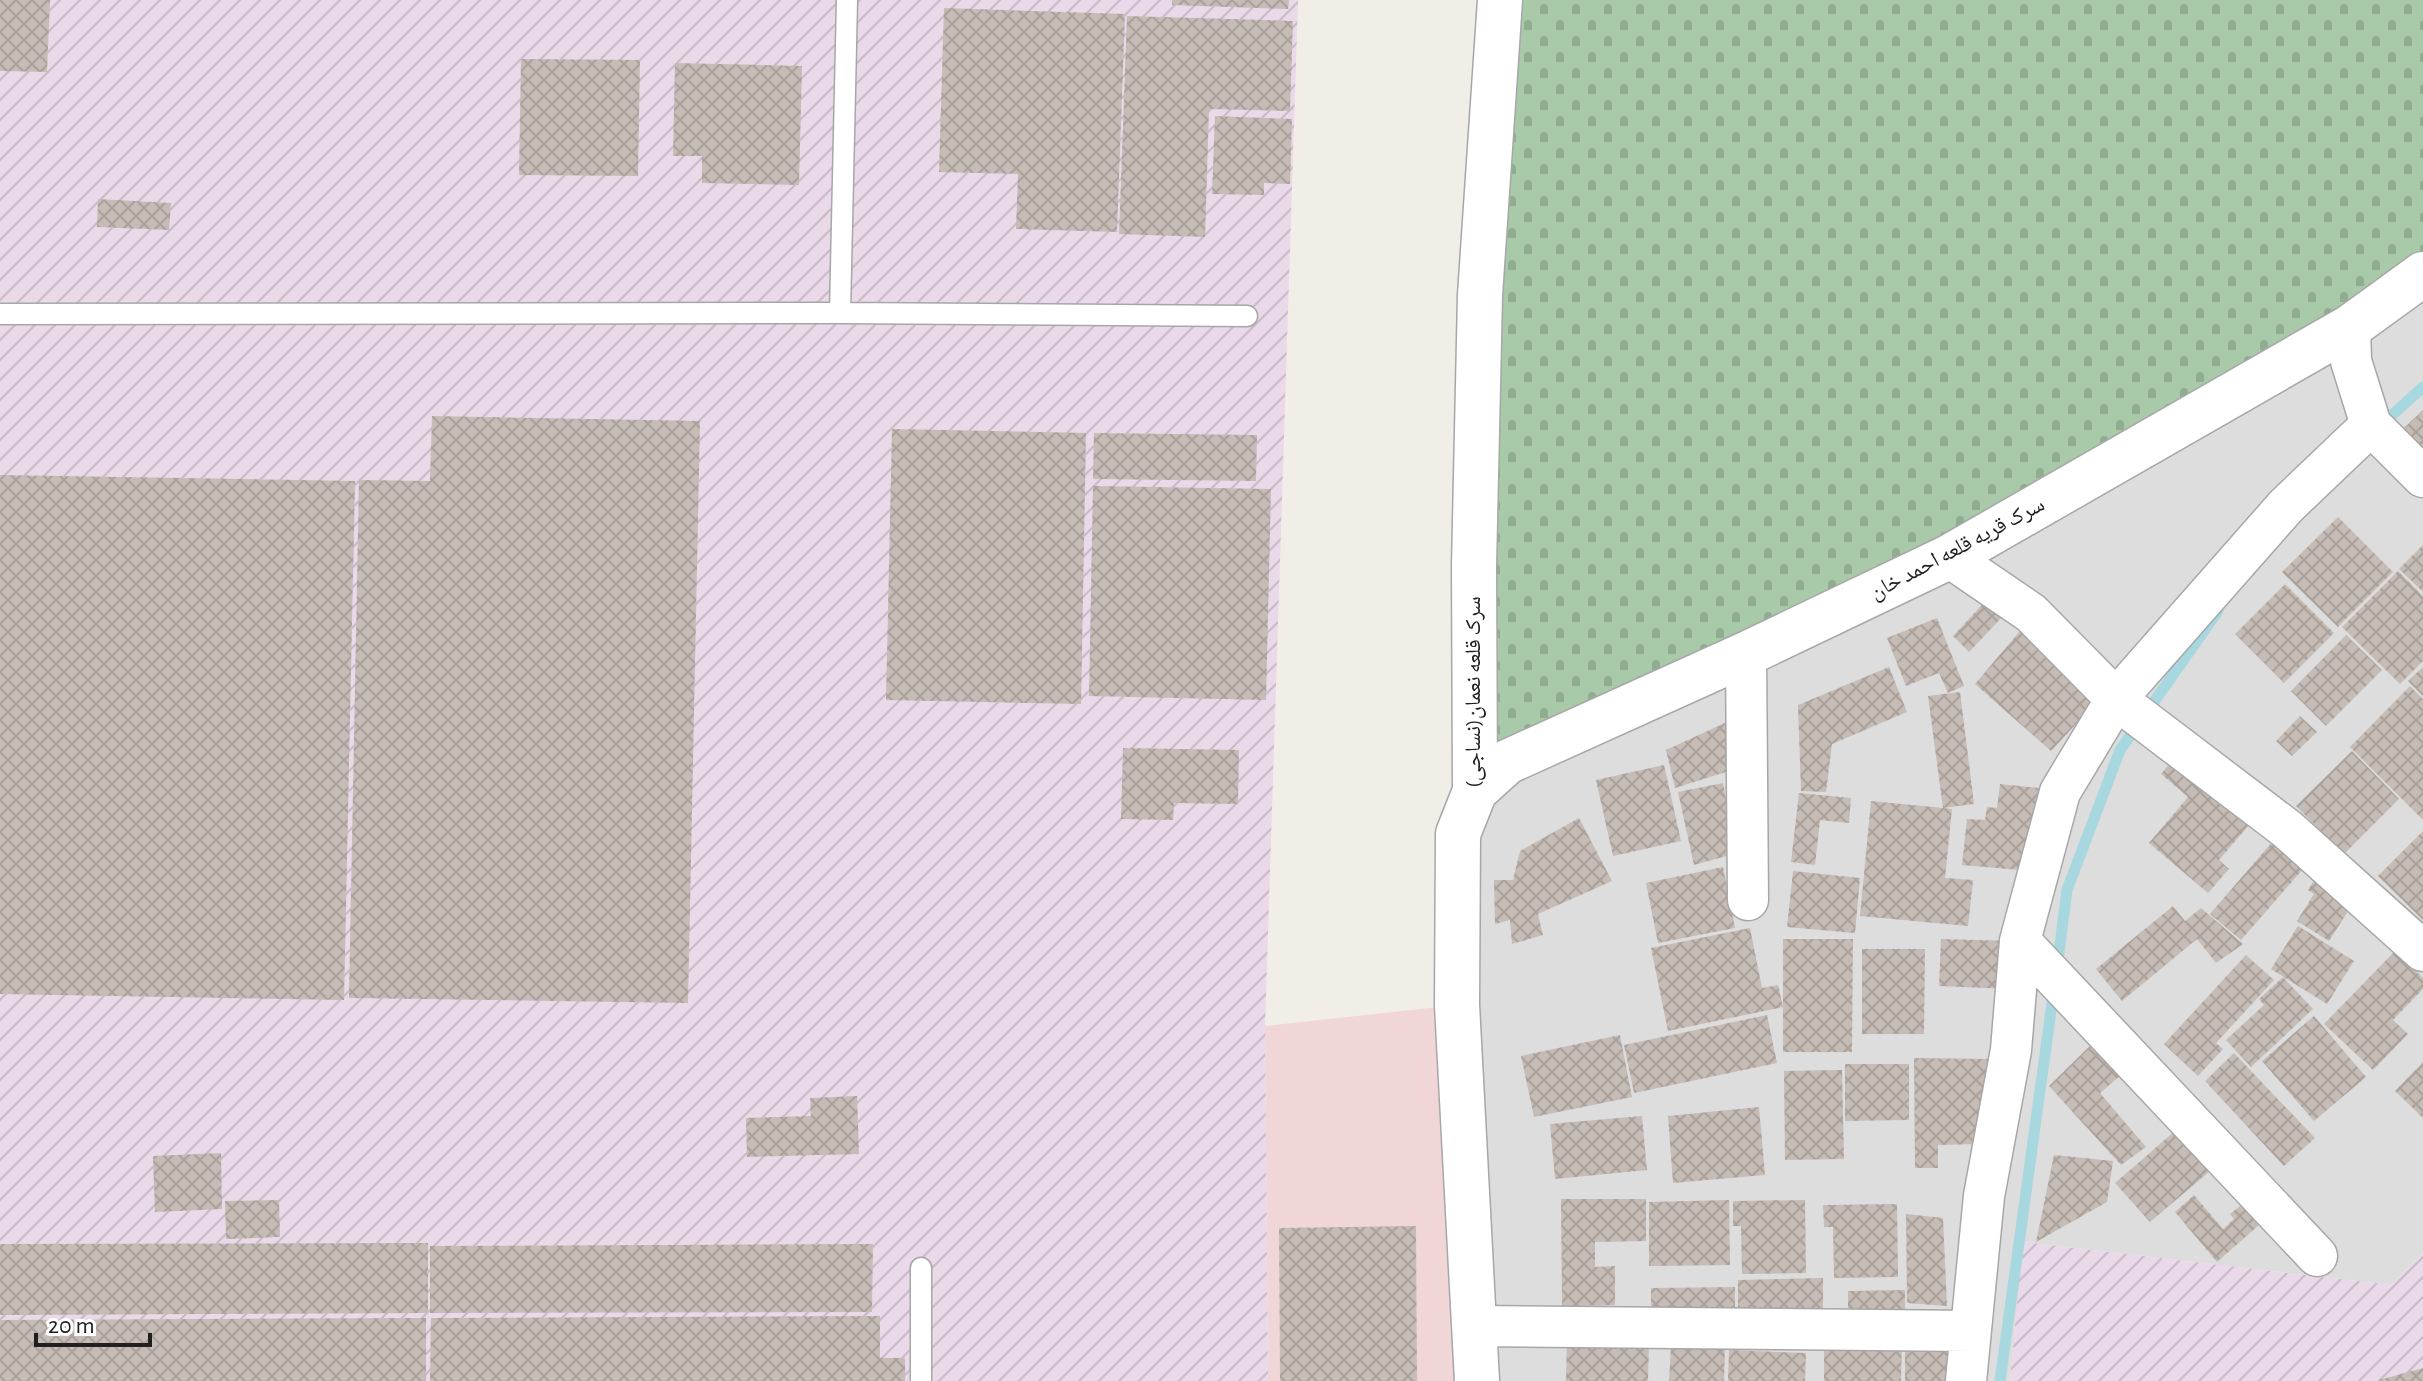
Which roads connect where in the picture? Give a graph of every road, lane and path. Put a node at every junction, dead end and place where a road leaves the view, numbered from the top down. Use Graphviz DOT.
graph roads {
  1 [pos="847,0"];
  2 [pos="1500,0"];
  3 [pos="2423,274"];
  4 [pos="840,313"];
  5 [pos="0,314"];
  6 [pos="1247,316"];
  7 [pos="2350,327"];
  8 [pos="2371,425"];
  9 [pos="2423,477"];
  10 [pos="1949,557"];
  11 [pos="1746,654"];
  12 [pos="2116,699"];
  13 [pos="1475,791"];
  14 [pos="1748,900"];
  15 [pos="2020,941"];
  16 [pos="2423,951"];
  17 [pos="2317,1256"];
  18 [pos="921,1268"];
  19 [pos="1476,1326"];
  20 [pos="1970,1331"];
  21 [pos="921,1381"];
  22 [pos="1477,1381"];
  23 [pos="1966,1381"];
  1 -- 4 [label="lane"];
  2 -- 13 [label="street, سرک قلعه نعمان(نساجی)"];
  3 -- 7 [label="street, سرک قریه قلعه احمد خان"];
  4 -- 5 [label="lane"];
  4 -- 6 [label="lane"];
  7 -- 8 [label="street"];
  7 -- 10 [label="street, سرک قریه قلعه احمد خان"];
  8 -- 9 [label="street"];
  8 -- 12 [label="street"];
  10 -- 11 [label="street, سرک قریه قلعه احمد خان"];
  10 -- 12 [label="street"];
  11 -- 13 [label="street, سرک قریه قلعه احمد خان"];
  11 -- 14 [label="street"];
  12 -- 15 [label="street"];
  12 -- 16 [label="street"];
  13 -- 19 [label="street, سرک قلعه نعمان(نساجی)"];
  15 -- 17 [label="street"];
  15 -- 20 [label="street"];
  18 -- 21 [label="lane"];
  19 -- 20 [label="street"];
  19 -- 22 [label="street, سرک قلعه نعمان(نساجی)"];
  20 -- 23 [label="street"];
}
